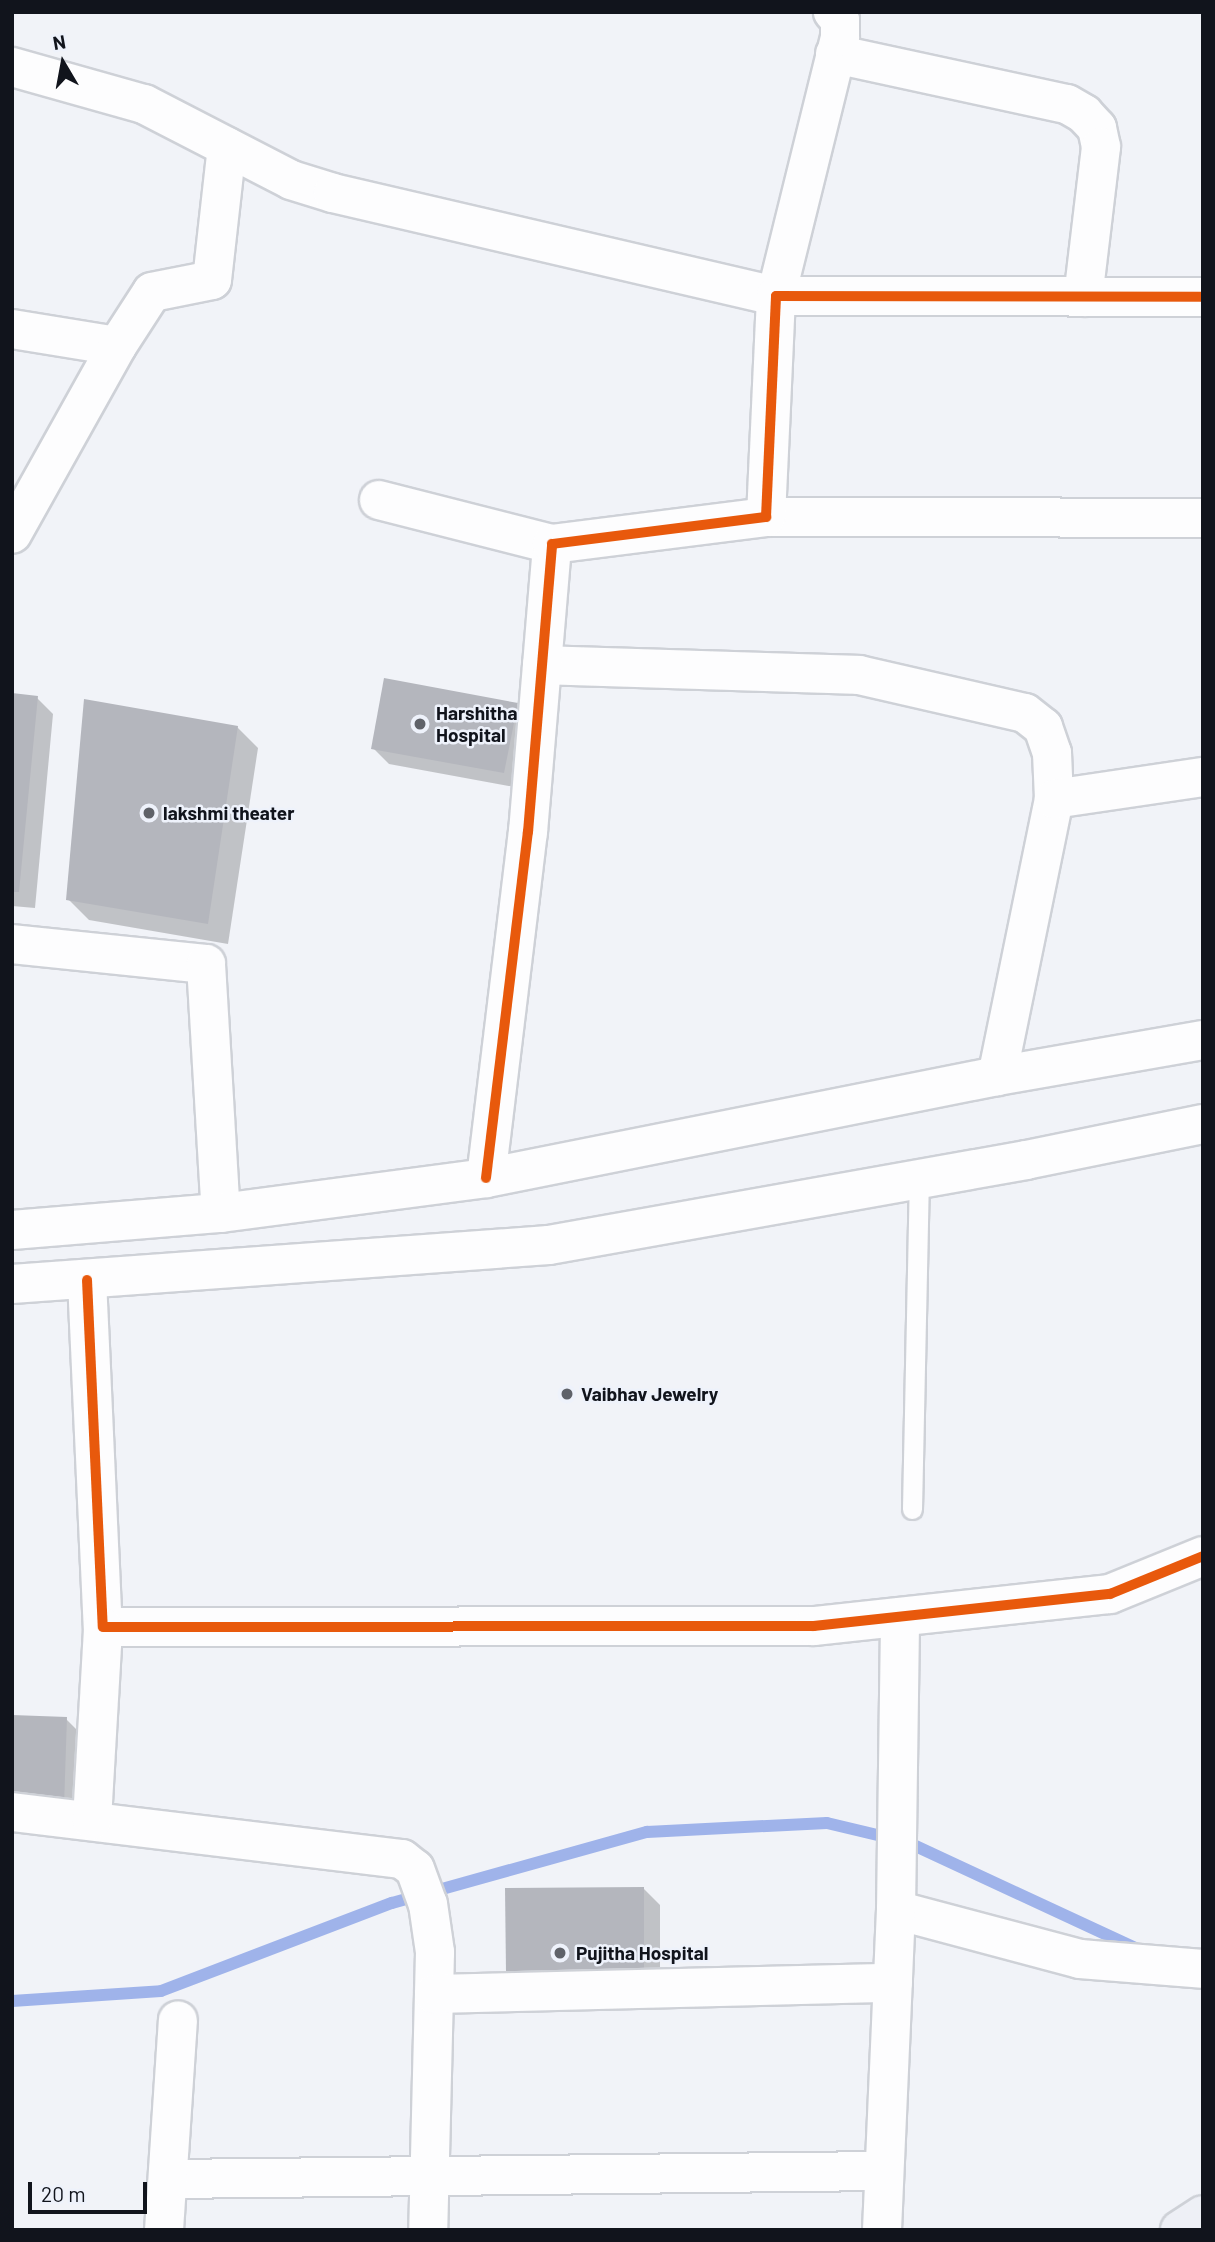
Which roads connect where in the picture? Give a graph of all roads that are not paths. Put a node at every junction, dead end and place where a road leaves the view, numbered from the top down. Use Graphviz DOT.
graph roads {
  1 [pos="833,12"];
  2 [pos="835,54"];
  3 [pos="12,67"];
  4 [pos="227,147"];
  5 [pos="776,296"];
  6 [pos="1083,297"];
  7 [pos="1203,297"];
  8 [pos="12,328"];
  9 [pos="117,346"];
  10 [pos="379,500"];
  11 [pos="766,517"];
  12 [pos="1203,518"];
  13 [pos="12,534"];
  14 [pos="552,544"];
  15 [pos="542,665"];
  16 [pos="1203,777"];
  17 [pos="1054,799"];
  18 [pos="12,944"];
  19 [pos="1203,1040"];
  20 [pos="997,1076"];
  21 [pos="1203,1124"];
  22 [pos="919,1176"];
  23 [pos="486,1178"];
  24 [pos="220,1213"];
  25 [pos="12,1230"];
  26 [pos="87,1280"];
  27 [pos="12,1284"];
  28 [pos="912,1510"];
  29 [pos="1203,1556"];
  30 [pos="900,1617"];
  31 [pos="103,1627"];
  32 [pos="12,1812"];
  33 [pos="92,1820"];
  34 [pos="897,1910"];
  35 [pos="1203,1969"];
  36 [pos="893,1983"];
  37 [pos="434,1994"];
  38 [pos="178,2020"];
  39 [pos="884,2171"];
  40 [pos="428,2178"];
  41 [pos="168,2179"];
  42 [pos="1203,2215"];
  43 [pos="164,2230"];
  44 [pos="428,2230"];
  45 [pos="882,2230"];
  46 [pos="1180,2230"];
  1 -- 2 [label="street"];
  2 -- 5 [label="street"];
  2 -- 6 [label="street"];
  3 -- 4 [label="street"];
  4 -- 5 [label="street"];
  4 -- 9 [label="street"];
  5 -- 6 [label="street"];
  5 -- 11 [label="street"];
  6 -- 7 [label="street"];
  8 -- 9 [label="street"];
  9 -- 13 [label="street"];
  10 -- 14 [label="street"];
  11 -- 12 [label="street"];
  11 -- 14 [label="street"];
  14 -- 15 [label="street"];
  15 -- 17 [label="street"];
  15 -- 23 [label="street"];
  16 -- 17 [label="street"];
  17 -- 20 [label="street"];
  18 -- 24 [label="street"];
  19 -- 20 [label="street"];
  20 -- 23 [label="street"];
  21 -- 22 [label="street"];
  22 -- 26 [label="street"];
  22 -- 28 [label="lane"];
  23 -- 24 [label="street"];
  24 -- 25 [label="street"];
  26 -- 27 [label="street"];
  26 -- 31 [label="street"];
  29 -- 30 [label="street"];
  30 -- 31 [label="street"];
  30 -- 34 [label="street"];
  31 -- 33 [label="street"];
  32 -- 33 [label="street"];
  33 -- 37 [label="street"];
  34 -- 35 [label="street"];
  34 -- 36 [label="street"];
  36 -- 37 [label="street"];
  36 -- 39 [label="street"];
  37 -- 40 [label="street"];
  38 -- 41 [label="street"];
  39 -- 40 [label="street"];
  39 -- 45 [label="street"];
  40 -- 41 [label="street"];
  40 -- 44 [label="street"];
  41 -- 43 [label="street"];
  42 -- 46 [label="main road"];
}
